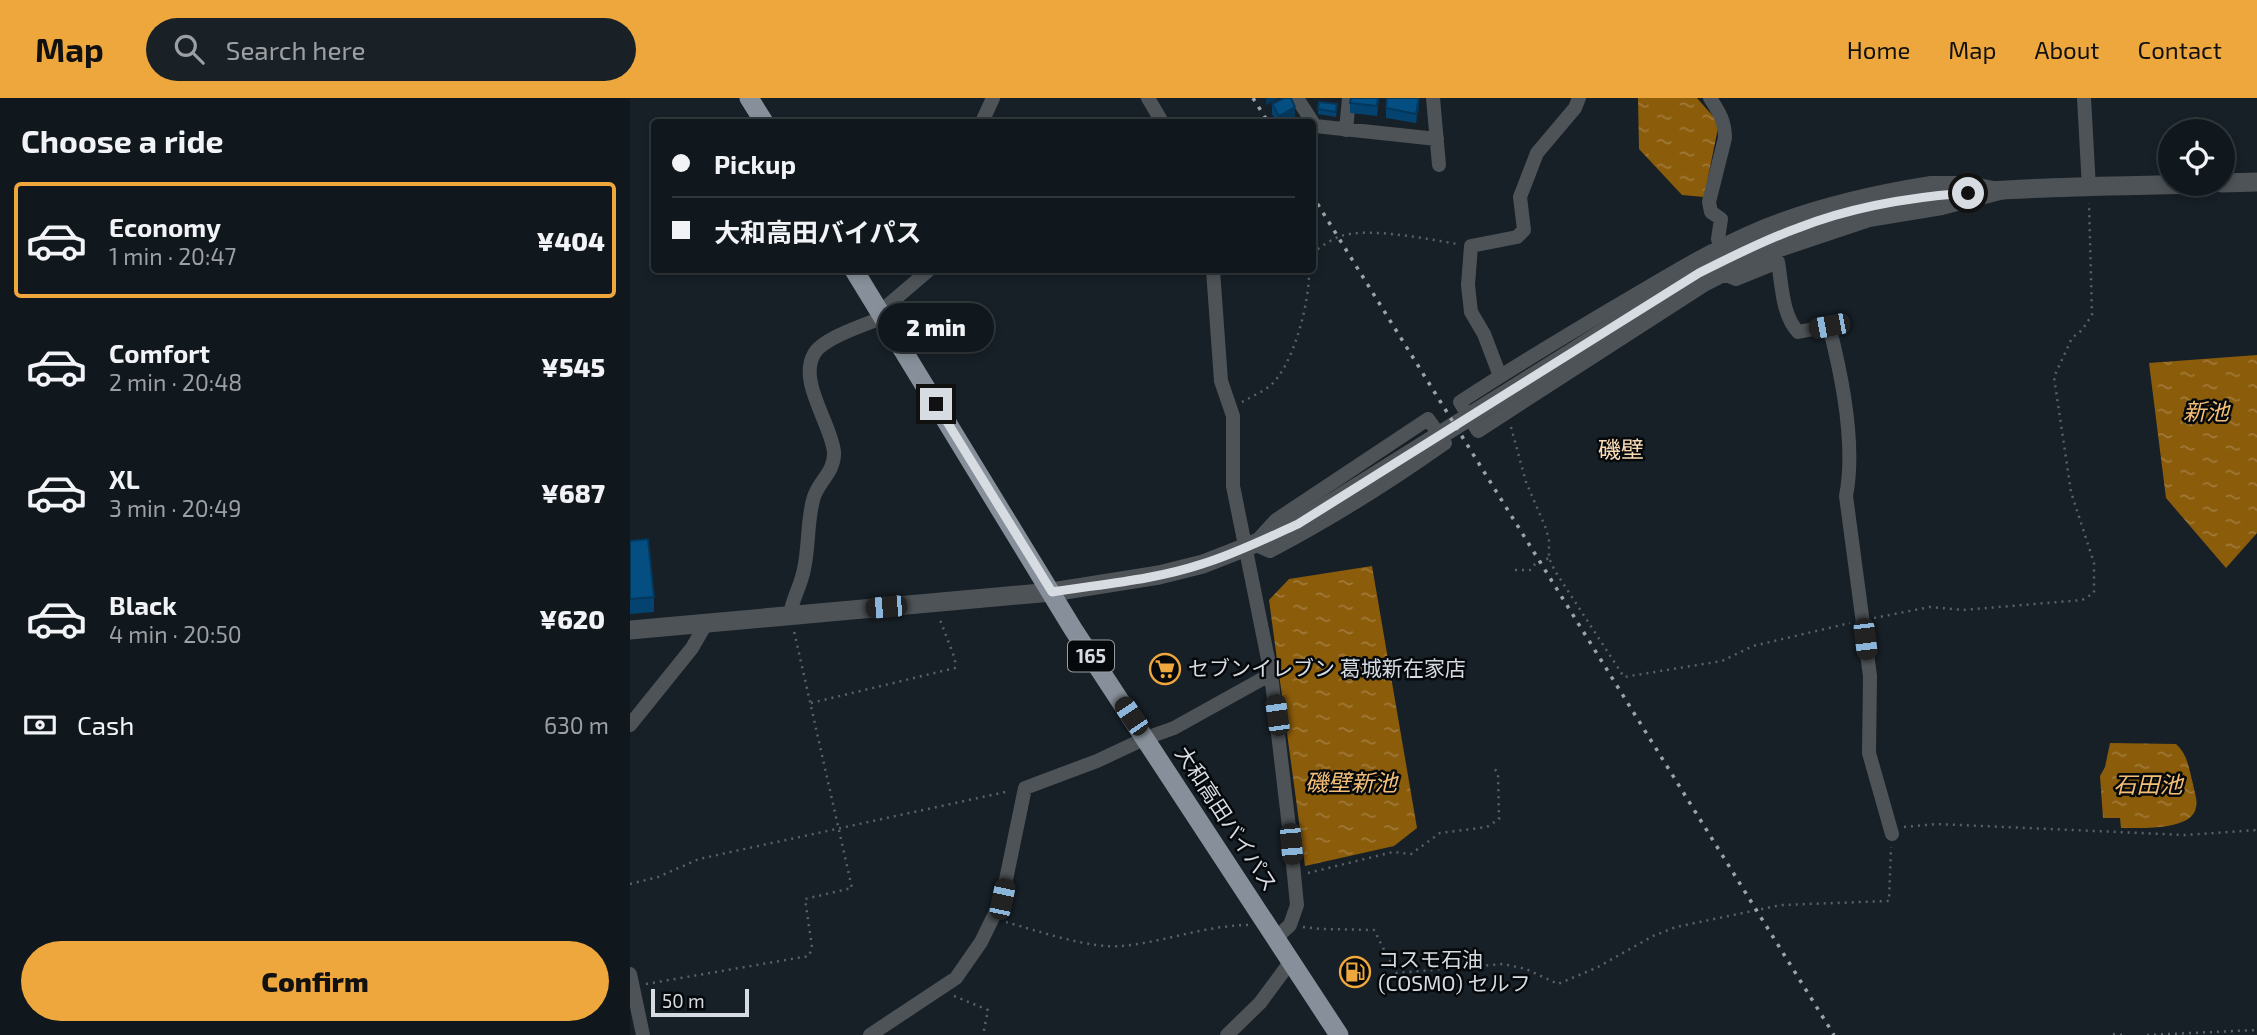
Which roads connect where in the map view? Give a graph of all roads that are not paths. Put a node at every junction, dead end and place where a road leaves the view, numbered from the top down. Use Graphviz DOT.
graph roads {
  1 [pos="749,98"];
  2 [pos="993,98"];
  3 [pos="1148,98"];
  4 [pos="1297,98"];
  5 [pos="1349,98"];
  6 [pos="1579,98"];
  7 [pos="1710,98"];
  8 [pos="2084,98"];
  9 [pos="1429,100"];
  10 [pos="762,119"];
  11 [pos="983,119"];
  12 [pos="1160,119"];
  13 [pos="1310,119"];
  14 [pos="1316,126"];
  15 [pos="1346,130"];
  16 [pos="1437,139"];
  17 [pos="1439,165"];
  18 [pos="2257,181"];
  19 [pos="2235,182"];
  20 [pos="2158,185"];
  21 [pos="2089,188"];
  22 [pos="2008,191"];
  23 [pos="1720,247"];
  24 [pos="857,273"];
  25 [pos="926,273"];
  26 [pos="1213,273"];
  27 [pos="1724,274"];
  28 [pos="882,314"];
  29 [pos="1500,376"];
  30 [pos="1250,546"];
  31 [pos="1052,592"];
  32 [pos="790,615"];
  33 [pos="706,622"];
  34 [pos="630,630"];
  35 [pos="1271,674"];
  36 [pos="630,725"];
  37 [pos="1146,738"];
  38 [pos="1892,834"];
  39 [pos="1284,931"];
  40 [pos="1291,961"];
  41 [pos="631,981"];
  42 [pos="643,1035"];
  43 [pos="870,1035"];
  44 [pos="1227,1035"];
  45 [pos="1339,1035"];
  1 -- 10 [label="highway"];
  2 -- 11 [label="street"];
  3 -- 12 [label="street"];
  4 -- 13 [label="street"];
  5 -- 15 [label="street"];
  6 -- 29 [label="street"];
  7 -- 23 [label="street"];
  8 -- 21 [label="street"];
  9 -- 16 [label="street"];
  14 -- 15 [label="street"];
  15 -- 16 [label="street"];
  16 -- 17 [label="street"];
  18 -- 19 [label="street"];
  20 -- 21 [label="street"];
  21 -- 22 [label="street"];
  22 -- 23 [label="street"];
  22 -- 27 [label="street"];
  22 -- 30 [label="street"];
  23 -- 29 [label="street"];
  24 -- 28 [label="highway, 大和高田バイパス / 165"];
  25 -- 28 [label="street"];
  26 -- 30 [label="street"];
  27 -- 29 [label="street"];
  27 -- 38 [label="street"];
  28 -- 31 [label="highway, 大和高田バイパス / 165"];
  28 -- 32 [label="street"];
  30 -- 30 [label="street"];
  30 -- 31 [label="street"];
  30 -- 35 [label="street"];
  31 -- 32 [label="street"];
  31 -- 37 [label="highway, 大和高田バイパス / 165"];
  32 -- 33 [label="street"];
  33 -- 34 [label="street"];
  33 -- 36 [label="street"];
  35 -- 37 [label="street"];
  35 -- 39 [label="street"];
  37 -- 39 [label="highway, 大和高田バイパス / 165"];
  37 -- 43 [label="street"];
  39 -- 40 [label="highway, 大和高田バイパス / 165"];
  40 -- 44 [label="street"];
  40 -- 45 [label="highway, 大和高田バイパス / 165"];
  41 -- 42 [label="street"];
}
